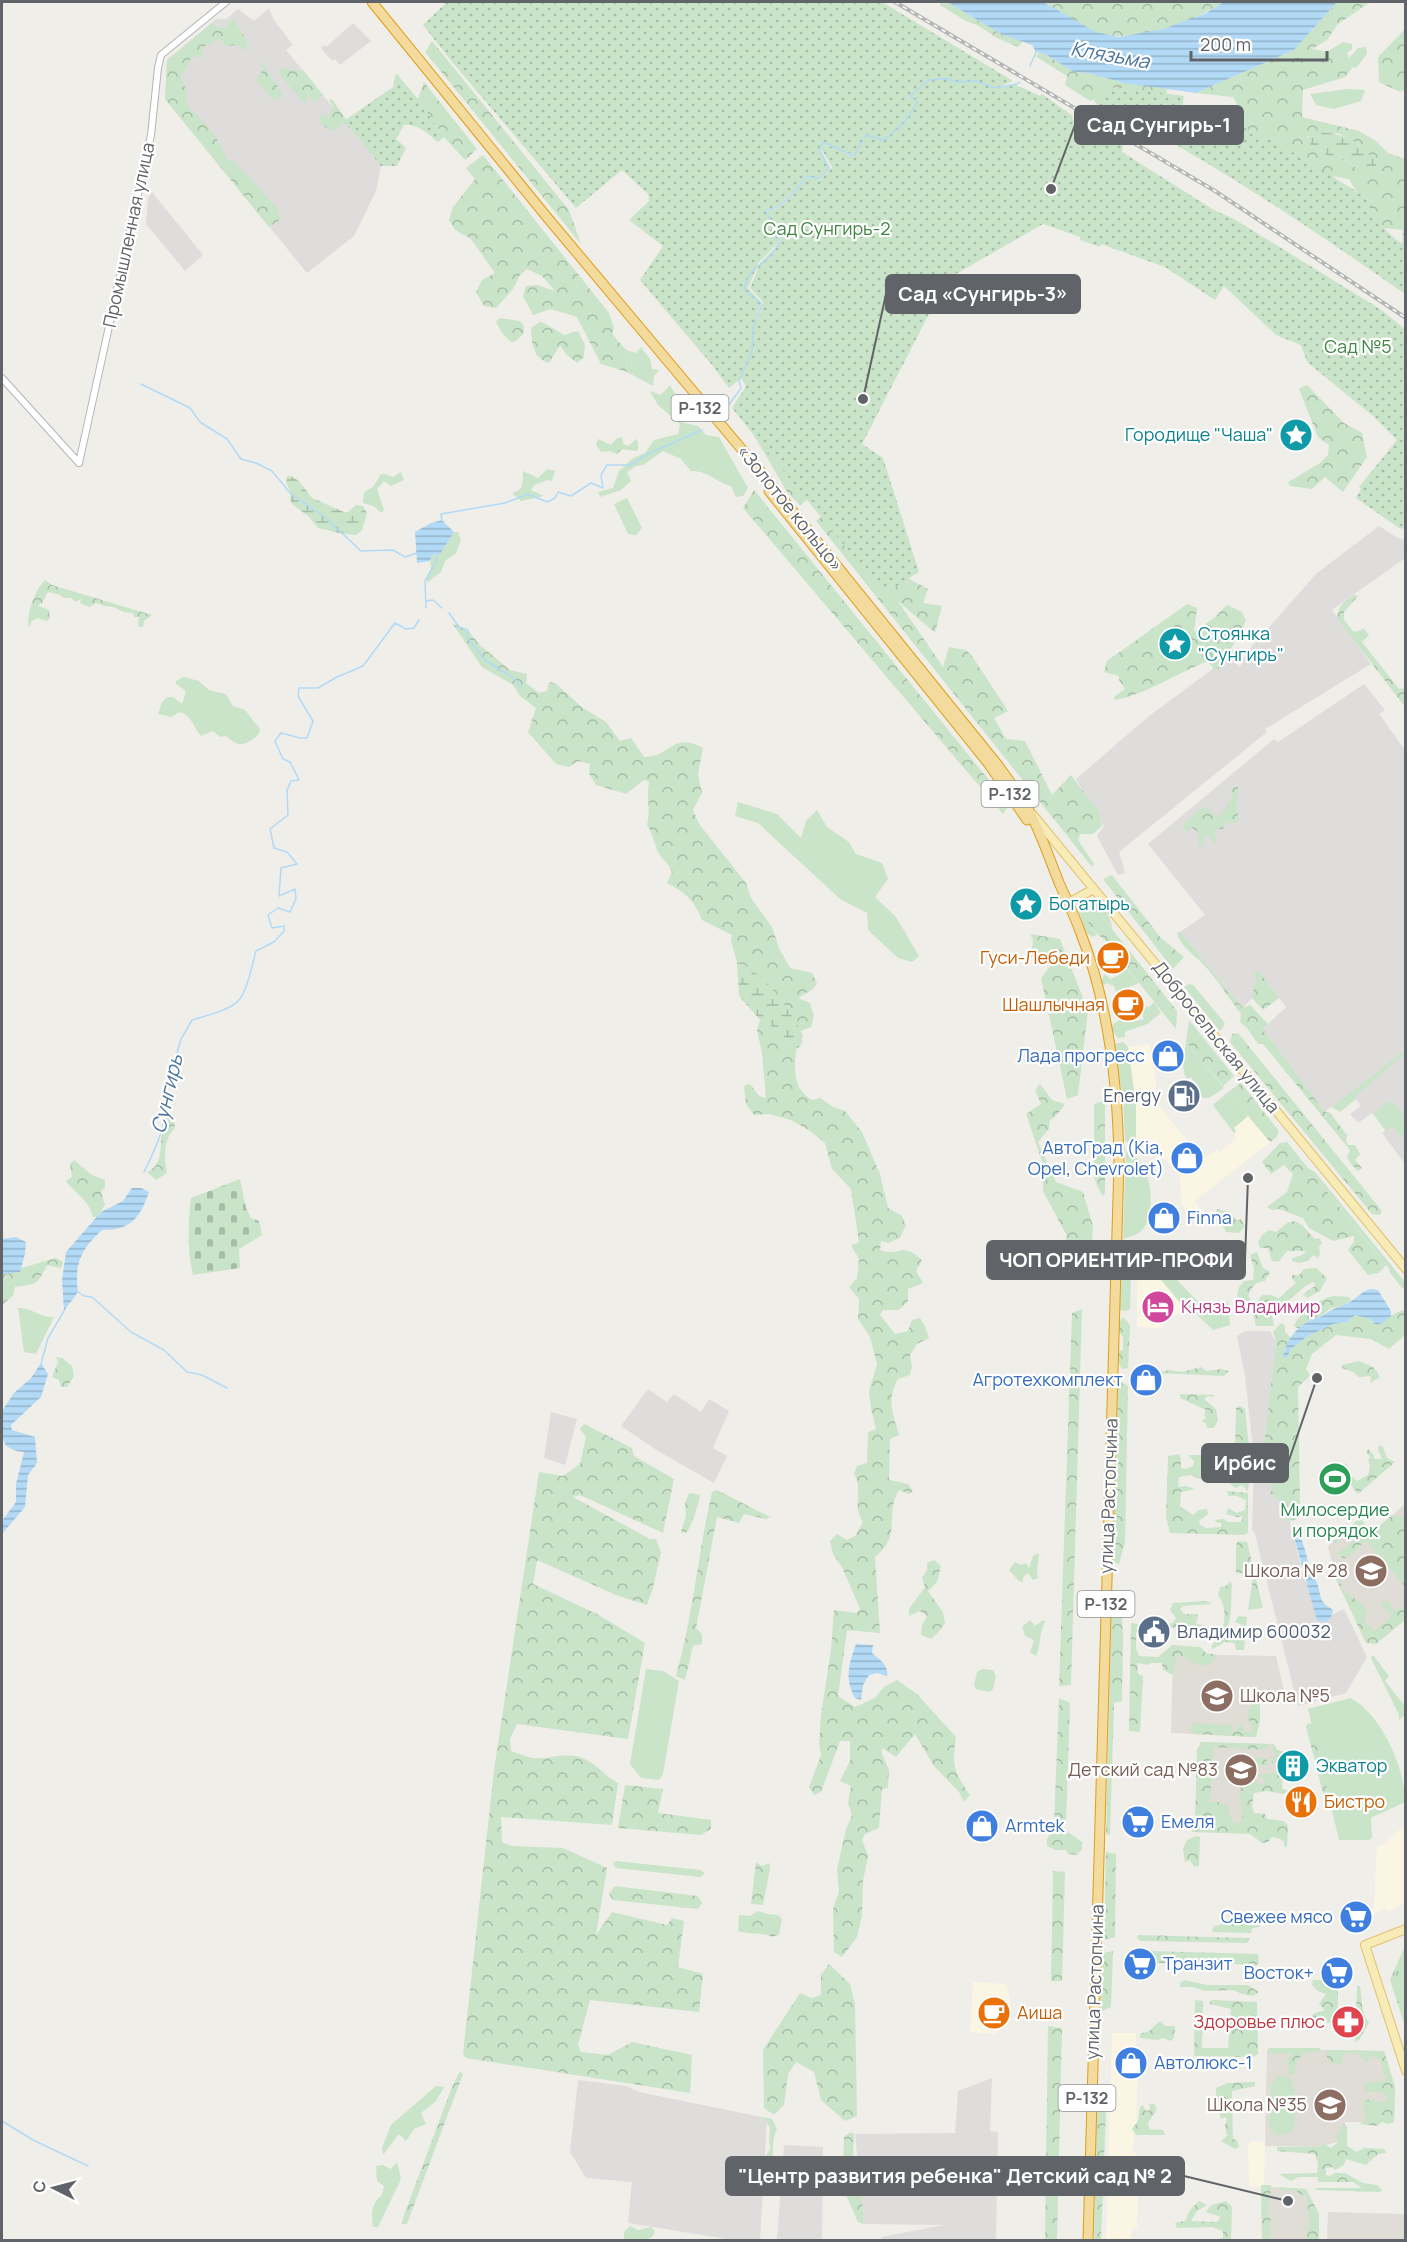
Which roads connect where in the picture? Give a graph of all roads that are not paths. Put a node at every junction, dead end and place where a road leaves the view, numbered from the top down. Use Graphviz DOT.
graph roads {
  1 [pos="226,2"];
  2 [pos="365,2"];
  3 [pos="372,2"];
  4 [pos="432,80"];
  5 [pos="2,378"];
  6 [pos="967,737"];
  7 [pos="1026,805"];
  8 [pos="1061,848"];
  9 [pos="1048,855"];
  10 [pos="1094,889"];
  11 [pos="1068,903"];
  12 [pos="1406,1269"];
  13 [pos="1406,1929"];
  14 [pos="1406,2071"];
  15 [pos="1082,2241"];
  16 [pos="1088,2241"];
  1 -- 5 [label="street, Промышленная улица"];
  2 -- 4 [label="highway, Р-132"];
  3 -- 4 [label="highway, Р-132"];
  4 -- 6 [label="highway, «Золотое кольцо» / Р-132"];
  4 -- 7 [label="highway, «Золотое кольцо» / Р-132"];
  6 -- 9 [label="highway, улица Растопчина / Р-132"];
  7 -- 8 [label="main road, Добросельская улица"];
  7 -- 9 [label="highway, улица Растопчина / Р-132"];
  8 -- 9 [label="main road"];
  8 -- 10 [label="main road, Добросельская улица"];
  9 -- 11 [label="highway, улица Растопчина / Р-132"];
  10 -- 11 [label="main road"];
  10 -- 12 [label="main road, Добросельская улица"];
  11 -- 15 [label="highway, улица Растопчина / Р-132"];
  11 -- 16 [label="highway, улица Растопчина / Р-132"];
  13 -- 14 [label="main road"];
}
